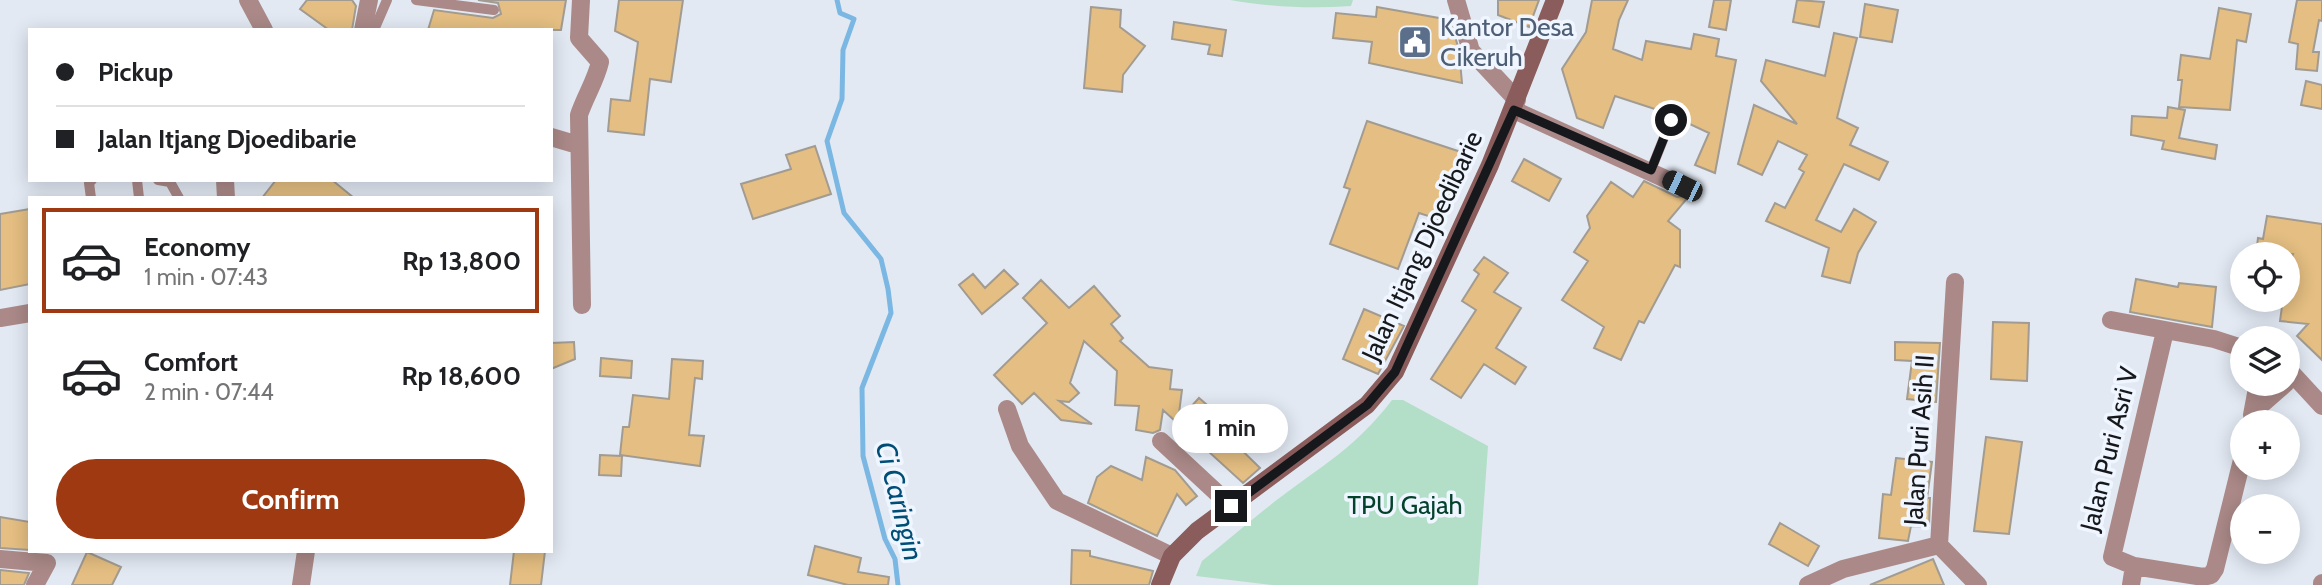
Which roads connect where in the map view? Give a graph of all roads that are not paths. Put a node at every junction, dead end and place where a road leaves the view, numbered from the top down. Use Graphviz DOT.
graph roads {
  1 [pos="248,0"];
  2 [pos="369,0"];
  3 [pos="387,0"];
  4 [pos="416,0"];
  5 [pos="580,0"];
  6 [pos="1456,0"];
  7 [pos="1555,0"];
  8 [pos="494,10"];
  9 [pos="263,28"];
  10 [pos="363,28"];
  11 [pos="375,28"];
  12 [pos="1515,105"];
  13 [pos="1671,120"];
  14 [pos="553,138"];
  15 [pos="578,145"];
  16 [pos="1651,170"];
  17 [pos="1682,186"];
  18 [pos="1955,282"];
  19 [pos="582,305"];
  20 [pos="28,313"];
  21 [pos="0,318"];
  22 [pos="2111,320"];
  23 [pos="2165,331"];
  24 [pos="2230,345"];
  25 [pos="2300,387"];
  26 [pos="2271,396"];
  27 [pos="2322,406"];
  28 [pos="1007,409"];
  29 [pos="2258,410"];
  30 [pos="1161,441"];
  31 [pos="2237,480"];
  32 [pos="1231,506"];
  33 [pos="1939,545"];
  34 [pos="306,553"];
  35 [pos="1172,556"];
  36 [pos="49,557"];
  37 [pos="0,559"];
  38 [pos="2134,566"];
  39 [pos="35,585"];
  40 [pos="301,585"];
  41 [pos="1160,585"];
  42 [pos="1808,585"];
  43 [pos="1978,585"];
  44 [pos="2131,585"];
  1 -- 9 [label="street"];
  2 -- 10 [label="street"];
  3 -- 11 [label="lane"];
  4 -- 8 [label="lane"];
  5 -- 15 [label="street"];
  6 -- 12 [label="street"];
  7 -- 12 [label="main road, Jalan Itjang Djoedibarie"];
  12 -- 16 [label="street"];
  12 -- 32 [label="main road, Jalan Itjang Djoedibarie"];
  13 -- 16 [label="lane"];
  14 -- 15 [label="street"];
  15 -- 19 [label="street"];
  16 -- 17 [label="street"];
  18 -- 33 [label="street, Jalan Puri Asih II"];
  20 -- 21 [label="street"];
  22 -- 23 [label="street"];
  23 -- 24 [label="street"];
  23 -- 38 [label="street, Jalan Puri Asri V"];
  25 -- 27 [label="street"];
  26 -- 29 [label="street"];
  28 -- 35 [label="street"];
  30 -- 32 [label="street"];
  31 -- 38 [label="street"];
  32 -- 35 [label="main road, Jalan Itjang Djoedibarie"];
  33 -- 42 [label="street"];
  33 -- 43 [label="street, Jalan Puri Asih II"];
  34 -- 40 [label="street"];
  35 -- 41 [label="main road, Jalan Itjang Djoedibarie"];
  36 -- 37 [label="street"];
  36 -- 39 [label="street"];
  38 -- 44 [label="street"];
}
